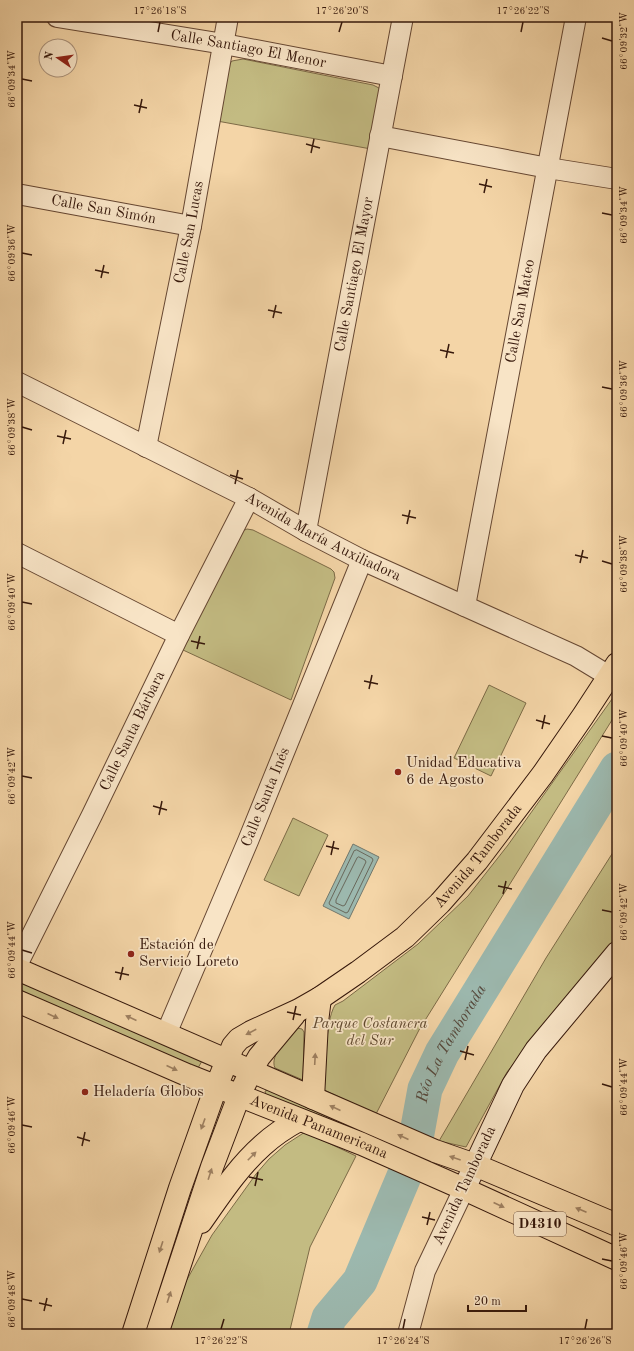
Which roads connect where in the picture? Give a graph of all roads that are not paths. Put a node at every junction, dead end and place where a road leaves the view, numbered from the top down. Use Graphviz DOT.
graph roads {
  1 [pos="57,17"];
  2 [pos="228,17"];
  3 [pos="404,17"];
  4 [pos="576,17"];
  5 [pos="224,44"];
  6 [pos="392,76"];
  7 [pos="380,136"];
  8 [pos="548,168"];
  9 [pos="617,179"];
  10 [pos="17,194"];
  11 [pos="191,226"];
  12 [pos="17,382"];
  13 [pos="146,447"];
  14 [pos="249,498"];
  15 [pos="306,531"];
  16 [pos="17,553"];
  17 [pos="362,560"];
  18 [pos="465,606"];
  19 [pos="179,635"];
  20 [pos="613,670"];
  21 [pos="617,953"];
  22 [pos="17,965"];
  23 [pos="17,969"];
  24 [pos="320,998"];
  25 [pos="17,1001"];
  26 [pos="299,1010"];
  27 [pos="166,1034"];
  28 [pos="226,1060"];
  29 [pos="251,1071"];
  30 [pos="216,1087"];
  31 [pos="239,1096"];
  32 [pos="313,1098"];
  33 [pos="299,1120"];
  34 [pos="475,1165"];
  35 [pos="464,1189"];
  36 [pos="617,1225"];
  37 [pos="187,1243"];
  38 [pos="617,1259"];
  39 [pos="133,1334"];
  40 [pos="157,1334"];
  41 [pos="408,1334"];
  1 -- 5 [label="street, Calle Santiago El Menor"];
  2 -- 5 [label="street, Calle San Lucas"];
  3 -- 6 [label="street, Calle Santiago El Mayor"];
  4 -- 8 [label="street, Calle San Mateo"];
  5 -- 6 [label="street, Calle Santiago El Menor"];
  5 -- 11 [label="street, Calle San Lucas"];
  6 -- 7 [label="street, Calle Santiago El Mayor"];
  7 -- 8 [label="street"];
  7 -- 15 [label="street, Calle Santiago El Mayor"];
  8 -- 9 [label="street"];
  8 -- 18 [label="street, Calle San Mateo"];
  10 -- 11 [label="street, Calle San Simón"];
  11 -- 13 [label="street, Calle San Lucas"];
  12 -- 13 [label="street, Avenida María Auxiliadora"];
  13 -- 14 [label="street, Avenida María Auxiliadora"];
  14 -- 15 [label="street, Avenida María Auxiliadora"];
  14 -- 19 [label="street, Calle Santa Bárbara"];
  15 -- 17 [label="street, Avenida María Auxiliadora"];
  16 -- 19 [label="street"];
  17 -- 18 [label="street, Avenida María Auxiliadora"];
  17 -- 27 [label="street, Calle Santa Inés"];
  18 -- 20 [label="street, Avenida María Auxiliadora"];
  19 -- 22 [label="street, Calle Santa Bárbara"];
  20 -- 24 [label="main road, Avenida Tamborada"];
  21 -- 34 [label="main road, Avenida Tamborada"];
  27 -- 23 [label="main road, Avenida Panamericana, one-way"];
  24 -- 26 [label="main road, Avenida Tamborada"];
  32 -- 24 [label="main road, one-way"];
  25 -- 30 [label="main road, Avenida Panamericana, one-way"];
  26 -- 28 [label="main road, Avenida Tamborada, one-way"];
  26 -- 29 [label="main road, Avenida Tamborada"];
  27 -- 28 [label="main road, Avenida Panamericana"];
  28 -- 29 [label="main road, Avenida Panamericana"];
  28 -- 30 [label="main road, Avenida Tamborada"];
  29 -- 31 [label="main road, Avenida Tamborada"];
  29 -- 32 [label="main road, Avenida Panamericana"];
  30 -- 31 [label="main road, Avenida Panamericana"];
  30 -- 39 [label="main road, Avenida Tamborada, one-way"];
  31 -- 33 [label="main road, Avenida Panamericana"];
  37 -- 31 [label="main road, Avenida Tamborada, one-way"];
  34 -- 32 [label="main road, Avenida Panamericana, one-way"];
  33 -- 35 [label="main road, Avenida Panamericana"];
  37 -- 33 [label="main road, one-way"];
  34 -- 35 [label="main road, Avenida Tamborada"];
  36 -- 34 [label="main road, Avenida Panamericana / D4310, one-way"];
  35 -- 38 [label="main road, Avenida Panamericana / D4310, one-way"];
  35 -- 41 [label="street, Avenida Tamborada"];
  40 -- 37 [label="main road, Avenida Tamborada, one-way"];
}
